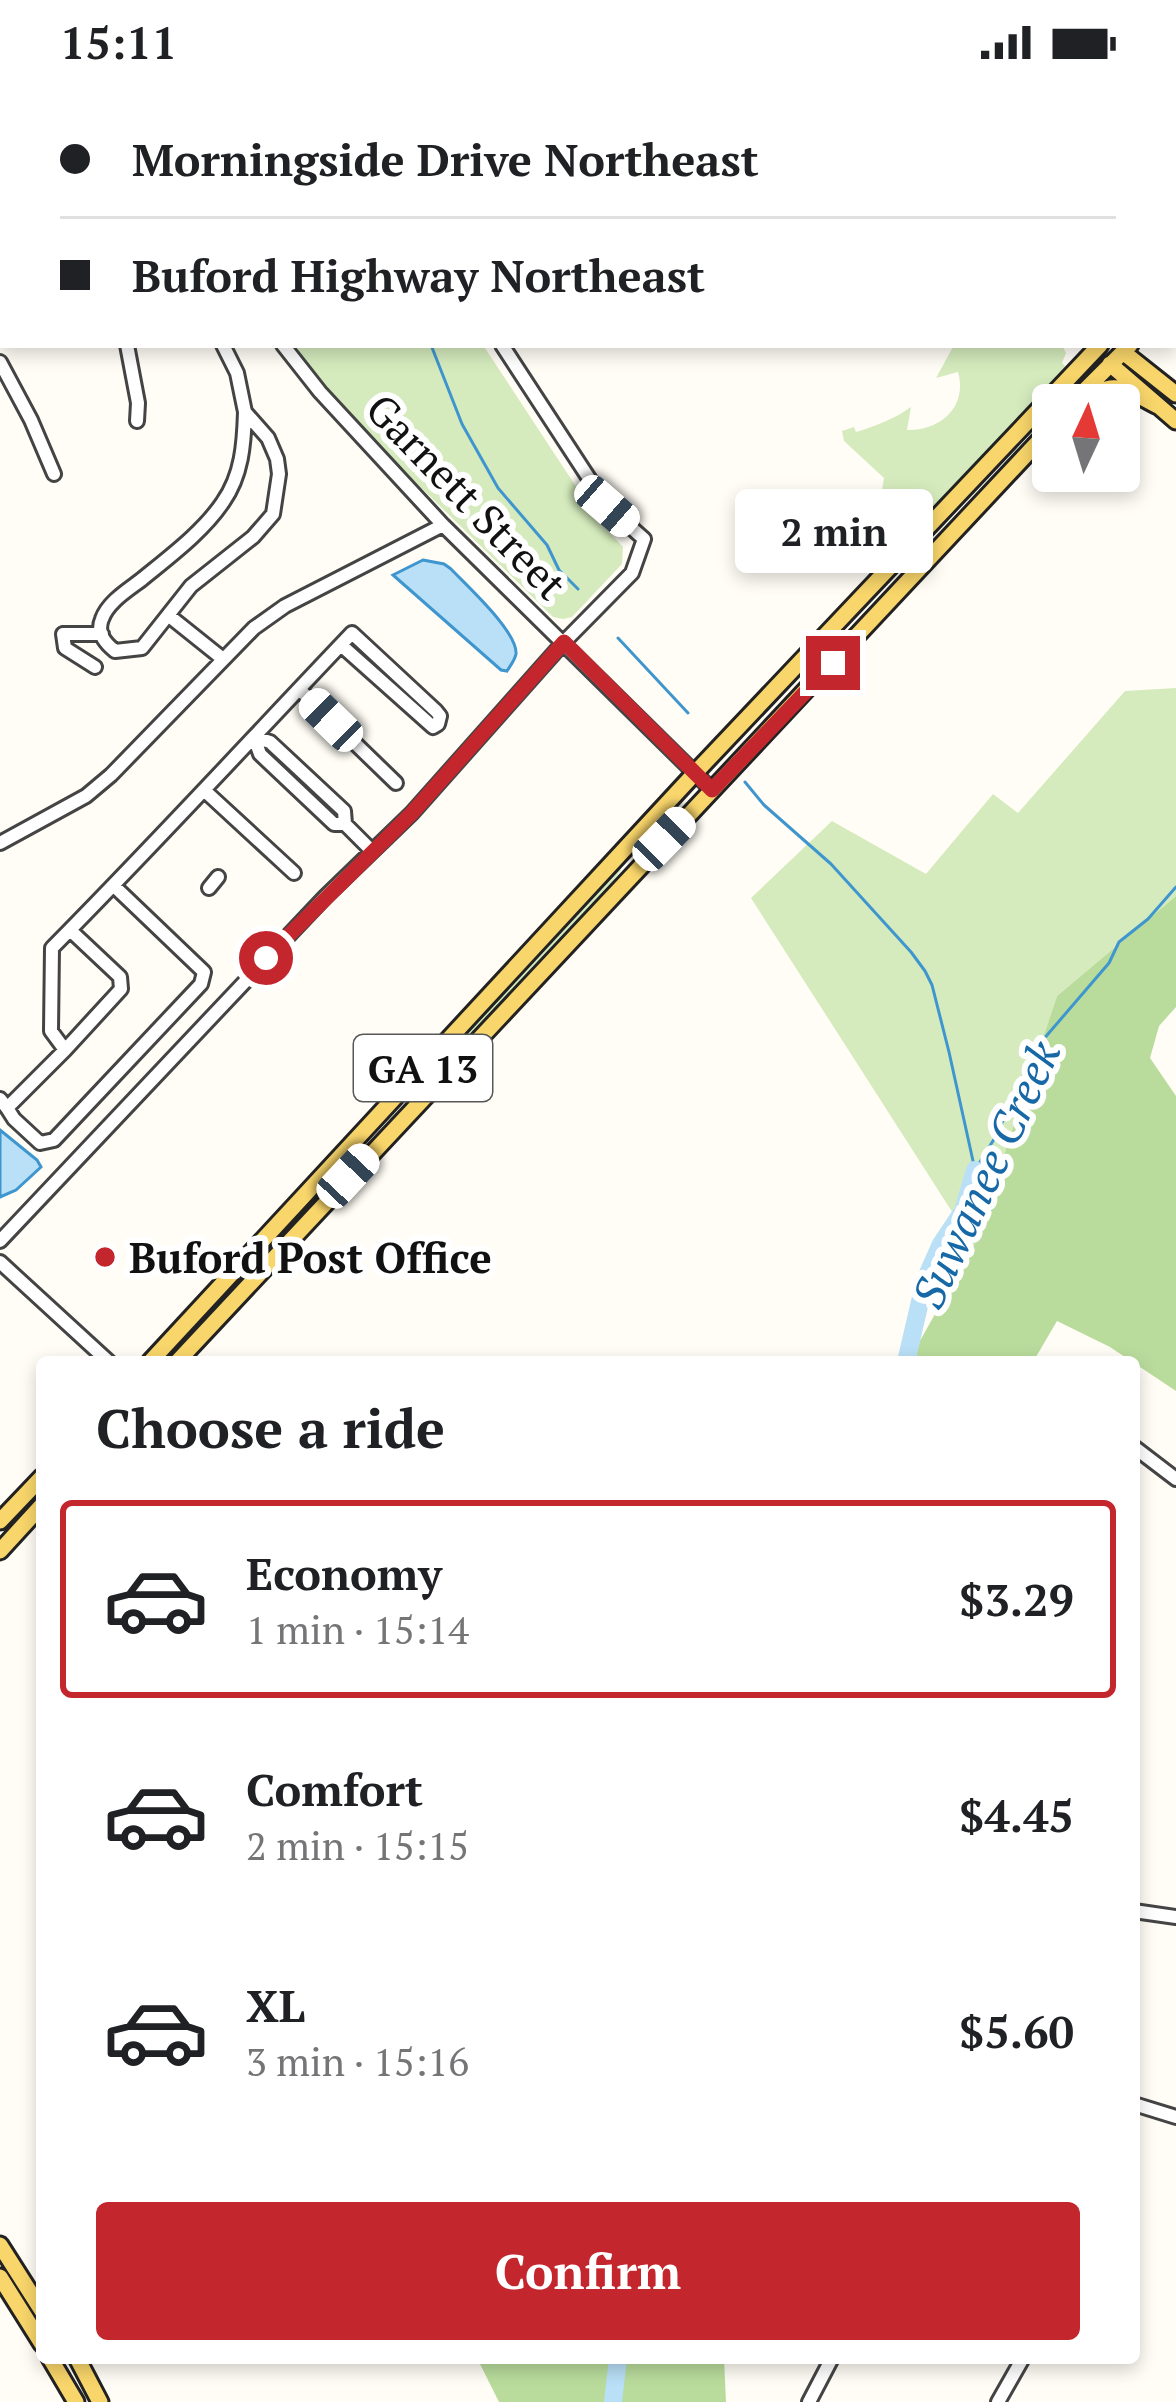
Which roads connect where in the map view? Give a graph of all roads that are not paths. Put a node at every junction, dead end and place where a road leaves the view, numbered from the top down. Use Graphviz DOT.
graph roads {
  1 [pos="128,348"];
  2 [pos="225,348"];
  3 [pos="285,348"];
  4 [pos="504,348"];
  5 [pos="1091,348"];
  6 [pos="1118,352"];
  7 [pos="0,362"];
  8 [pos="1093,384"];
  9 [pos="1176,394"];
  10 [pos="1140,397"];
  11 [pos="1157,406"];
  12 [pos="245,412"];
  13 [pos="137,421"];
  14 [pos="1176,421"];
  15 [pos="1032,448"];
  16 [pos="54,474"];
  17 [pos="443,526"];
  18 [pos="168,615"];
  19 [pos="102,634"];
  20 [pos="564,642"];
  21 [pos="341,645"];
  22 [pos="223,659"];
  23 [pos="95,667"];
  24 [pos="403,680"];
  25 [pos="299,689"];
  26 [pos="393,692"];
  27 [pos="254,737"];
  28 [pos="695,773"];
  29 [pos="308,778"];
  30 [pos="396,782"];
  31 [pos="298,790"];
  32 [pos="712,790"];
  33 [pos="205,791"];
  34 [pos="345,824"];
  35 [pos="0,843"];
  36 [pos="372,851"];
  37 [pos="294,873"];
  38 [pos="114,886"];
  39 [pos="70,930"];
  40 [pos="65,1050"];
  41 [pos="3,1103"];
  42 [pos="0,1241"];
  43 [pos="0,1262"];
  44 [pos="102,1356"];
  45 [pos="156,1356"];
  46 [pos="183,1356"];
  47 [pos="1140,1452"];
  48 [pos="1176,1479"];
  49 [pos="36,1483"];
  50 [pos="36,1512"];
  51 [pos="0,1521"];
  52 [pos="0,1551"];
  53 [pos="1140,1912"];
  54 [pos="1176,1918"];
  55 [pos="1140,2106"];
  56 [pos="1176,2117"];
  57 [pos="0,2245"];
  58 [pos="0,2277"];
  59 [pos="36,2302"];
  60 [pos="36,2334"];
  61 [pos="54,2364"];
  62 [pos="80,2364"];
  63 [pos="829,2364"];
  64 [pos="1020,2364"];
  65 [pos="76,2402"];
  66 [pos="100,2402"];
  67 [pos="809,2402"];
  68 [pos="998,2402"];
  1 -- 13 [label="street"];
  2 -- 12 [label="street"];
  3 -- 17 [label="street, Garnett Street"];
  4 -- 20 [label="street"];
  5 -- 28 [label="main road, GA 13"];
  6 -- 8 [label="main road"];
  6 -- 9 [label="main road"];
  6 -- 11 [label="main road"];
  7 -- 16 [label="street"];
  10 -- 11 [label="main road"];
  11 -- 14 [label="main road"];
  12 -- 18 [label="street"];
  12 -- 19 [label="street"];
  15 -- 32 [label="main road, GA 13"];
  17 -- 20 [label="street, Garnett Street"];
  17 -- 22 [label="street"];
  18 -- 19 [label="street"];
  18 -- 22 [label="street"];
  19 -- 23 [label="street"];
  20 -- 28 [label="street, Garnett Street"];
  20 -- 36 [label="street"];
  21 -- 24 [label="street"];
  21 -- 25 [label="street"];
  21 -- 26 [label="street"];
  22 -- 35 [label="street"];
  24 -- 26 [label="street"];
  24 -- 26 [label="street"];
  25 -- 27 [label="street"];
  25 -- 30 [label="street"];
  27 -- 29 [label="street"];
  27 -- 31 [label="street"];
  27 -- 33 [label="street"];
  28 -- 32 [label="street, Garnett Street"];
  28 -- 45 [label="main road, GA 13"];
  29 -- 31 [label="street"];
  29 -- 34 [label="street"];
  31 -- 34 [label="street"];
  32 -- 46 [label="main road, GA 13"];
  33 -- 37 [label="street"];
  33 -- 38 [label="street"];
  34 -- 36 [label="street"];
  36 -- 42 [label="street"];
  38 -- 39 [label="street"];
  38 -- 41 [label="street"];
  39 -- 40 [label="street"];
  39 -- 40 [label="street"];
  40 -- 41 [label="street"];
  43 -- 44 [label="street"];
  47 -- 48 [label="street"];
  49 -- 51 [label="main road"];
  50 -- 52 [label="main road"];
  53 -- 54 [label="street"];
  55 -- 56 [label="street"];
  57 -- 59 [label="main road"];
  58 -- 60 [label="main road"];
  61 -- 65 [label="main road"];
  62 -- 66 [label="main road"];
  63 -- 67 [label="street"];
  64 -- 68 [label="street"];
}
